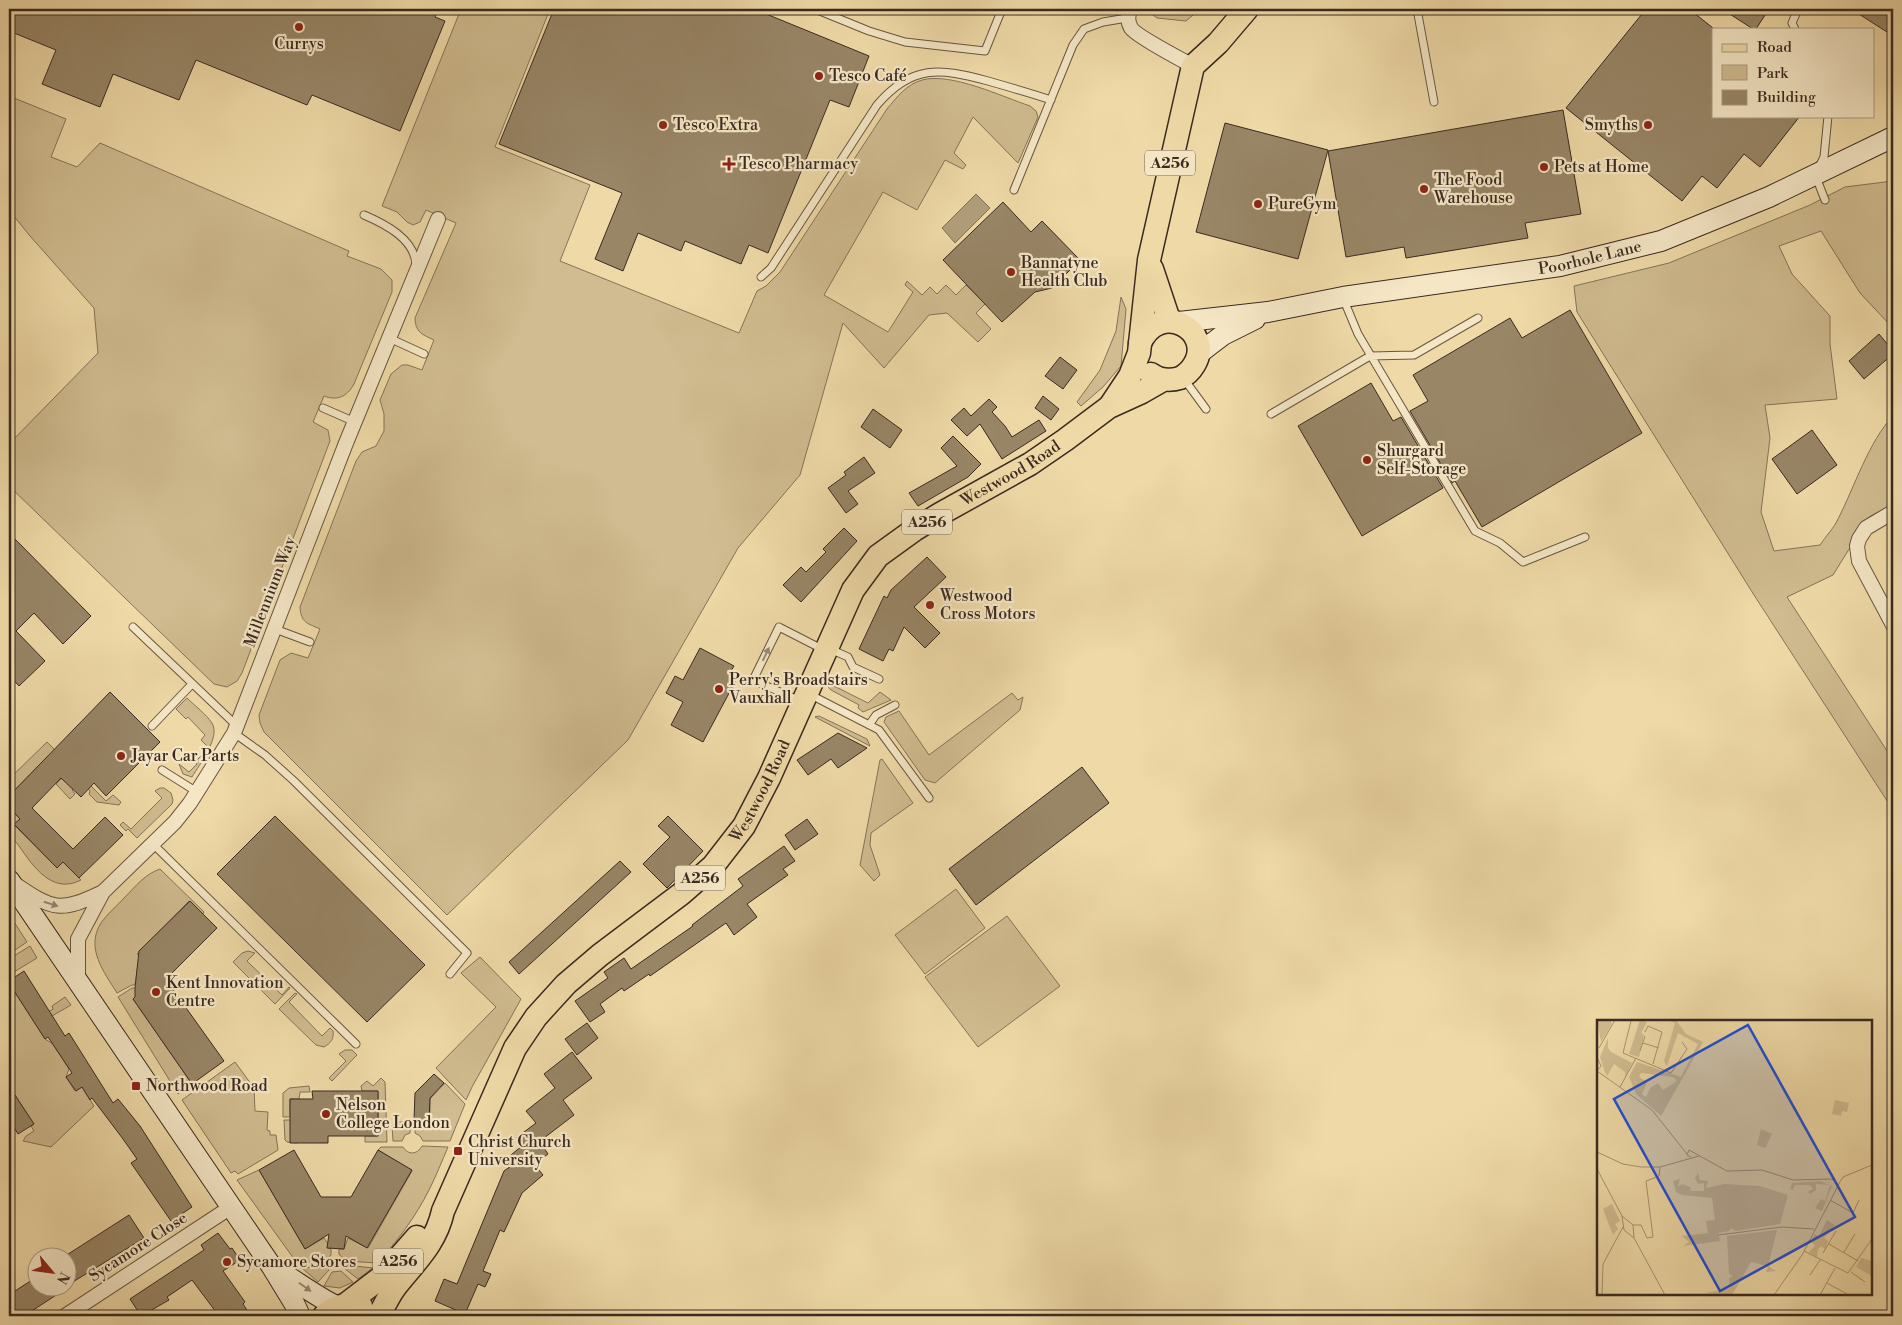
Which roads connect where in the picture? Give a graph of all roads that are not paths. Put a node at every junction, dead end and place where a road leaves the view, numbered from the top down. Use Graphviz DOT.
graph roads {
  1 [pos="815,9"];
  2 [pos="1002,9"];
  3 [pos="1247,9"];
  4 [pos="1417,9"];
  5 [pos="1798,9"];
  6 [pos="835,12"];
  7 [pos="1129,13"];
  8 [pos="1794,28"];
  9 [pos="1193,66"];
  10 [pos="1050,100"];
  11 [pos="1434,102"];
  12 [pos="1828,118"];
  13 [pos="1893,137"];
  14 [pos="1815,174"];
  15 [pos="1014,190"];
  16 [pos="1825,200"];
  17 [pos="364,215"];
  18 [pos="438,219"];
  19 [pos="1149,260"];
  20 [pos="416,272"];
  21 [pos="761,277"];
  22 [pos="1342,297"];
  23 [pos="1268,312"];
  24 [pos="1478,318"];
  25 [pos="1174,321"];
  26 [pos="388,338"];
  27 [pos="1139,348"];
  28 [pos="424,354"];
  29 [pos="1198,354"];
  30 [pos="1370,356"];
  31 [pos="1173,378"];
  32 [pos="1109,407"];
  33 [pos="322,408"];
  34 [pos="1206,409"];
  35 [pos="1271,414"];
  36 [pos="355,422"];
  37 [pos="1893,512"];
  38 [pos="1585,537"];
  39 [pos="1893,625"];
  40 [pos="133,627"];
  41 [pos="275,630"];
  42 [pos="310,642"];
  43 [pos="826,649"];
  44 [pos="879,678"];
  45 [pos="192,684"];
  46 [pos="805,698"];
  47 [pos="895,705"];
  48 [pos="869,725"];
  49 [pos="152,726"];
  50 [pos="236,730"];
  51 [pos="162,770"];
  52 [pos="197,792"];
  53 [pos="928,798"];
  54 [pos="153,844"];
  55 [pos="9,880"];
  56 [pos="103,892"];
  57 [pos="450,974"];
  58 [pos="78,980"];
  59 [pos="356,1044"];
  60 [pos="231,1207"];
  61 [pos="443,1211"];
  62 [pos="272,1266"];
  63 [pos="336,1309"];
  64 [pos="65,1316"];
  65 [pos="300,1316"];
  66 [pos="379,1316"];
  1 -- 6 [label="lane"];
  2 -- 6 [label="lane"];
  3 -- 9 [label="main road"];
  4 -- 11 [label="lane"];
  5 -- 8 [label="lane"];
  7 -- 9 [label="street"];
  7 -- 10 [label="lane"];
  9 -- 19 [label="main road, Westwood Road / A256"];
  10 -- 15 [label="lane"];
  10 -- 21 [label="lane"];
  12 -- 14 [label="lane"];
  13 -- 14 [label="street, Poorhole Lane"];
  14 -- 16 [label="lane"];
  14 -- 22 [label="street, Poorhole Lane"];
  17 -- 20 [label="lane"];
  18 -- 20 [label="street, Millennium Way"];
  19 -- 25 [label="main road"];
  19 -- 27 [label="main road, Westwood Road / A256"];
  20 -- 26 [label="street, Millennium Way"];
  22 -- 23 [label="street, Poorhole Lane"];
  22 -- 30 [label="lane"];
  23 -- 25 [label="street, Poorhole Lane"];
  23 -- 29 [label="street, Poorhole Lane"];
  24 -- 30 [label="lane"];
  25 -- 27 [label="main road, Westwood Road / A256"];
  25 -- 29 [label="main road"];
  26 -- 28 [label="lane"];
  26 -- 36 [label="street, Millennium Way"];
  27 -- 31 [label="main road"];
  27 -- 32 [label="main road, Westwood Road / A256"];
  29 -- 31 [label="main road, Westwood Road / A256"];
  30 -- 35 [label="lane"];
  30 -- 38 [label="lane"];
  31 -- 32 [label="main road, Westwood Road / A256"];
  31 -- 34 [label="lane"];
  32 -- 43 [label="main road, Westwood Road / A256"];
  33 -- 36 [label="lane"];
  36 -- 41 [label="street, Millennium Way"];
  37 -- 39 [label="street"];
  40 -- 45 [label="lane"];
  41 -- 42 [label="lane"];
  41 -- 50 [label="street, Millennium Way"];
  43 -- 44 [label="lane"];
  43 -- 46 [label="main road, Westwood Road / A256"];
  46 -- 43 [label="lane, one-way"];
  45 -- 49 [label="lane"];
  45 -- 50 [label="lane"];
  46 -- 48 [label="lane"];
  46 -- 61 [label="main road, Westwood Road / A256"];
  47 -- 48 [label="lane"];
  48 -- 53 [label="lane"];
  50 -- 52 [label="street, Millennium Way"];
  50 -- 57 [label="lane"];
  51 -- 52 [label="lane"];
  52 -- 54 [label="street, Millennium Way"];
  54 -- 56 [label="street, Millennium Way"];
  54 -- 59 [label="lane"];
  55 -- 56 [label="street, Millennium Way, one-way"];
  55 -- 58 [label="street"];
  56 -- 58 [label="street, Millennium Way"];
  58 -- 60 [label="street"];
  60 -- 62 [label="street"];
  60 -- 64 [label="street, Sycamore Close"];
  61 -- 63 [label="main road, A256"];
  61 -- 66 [label="main road, A256"];
  62 -- 63 [label="street, one-way"];
  62 -- 65 [label="street"];
  63 -- 66 [label="main road, A256"];
}
